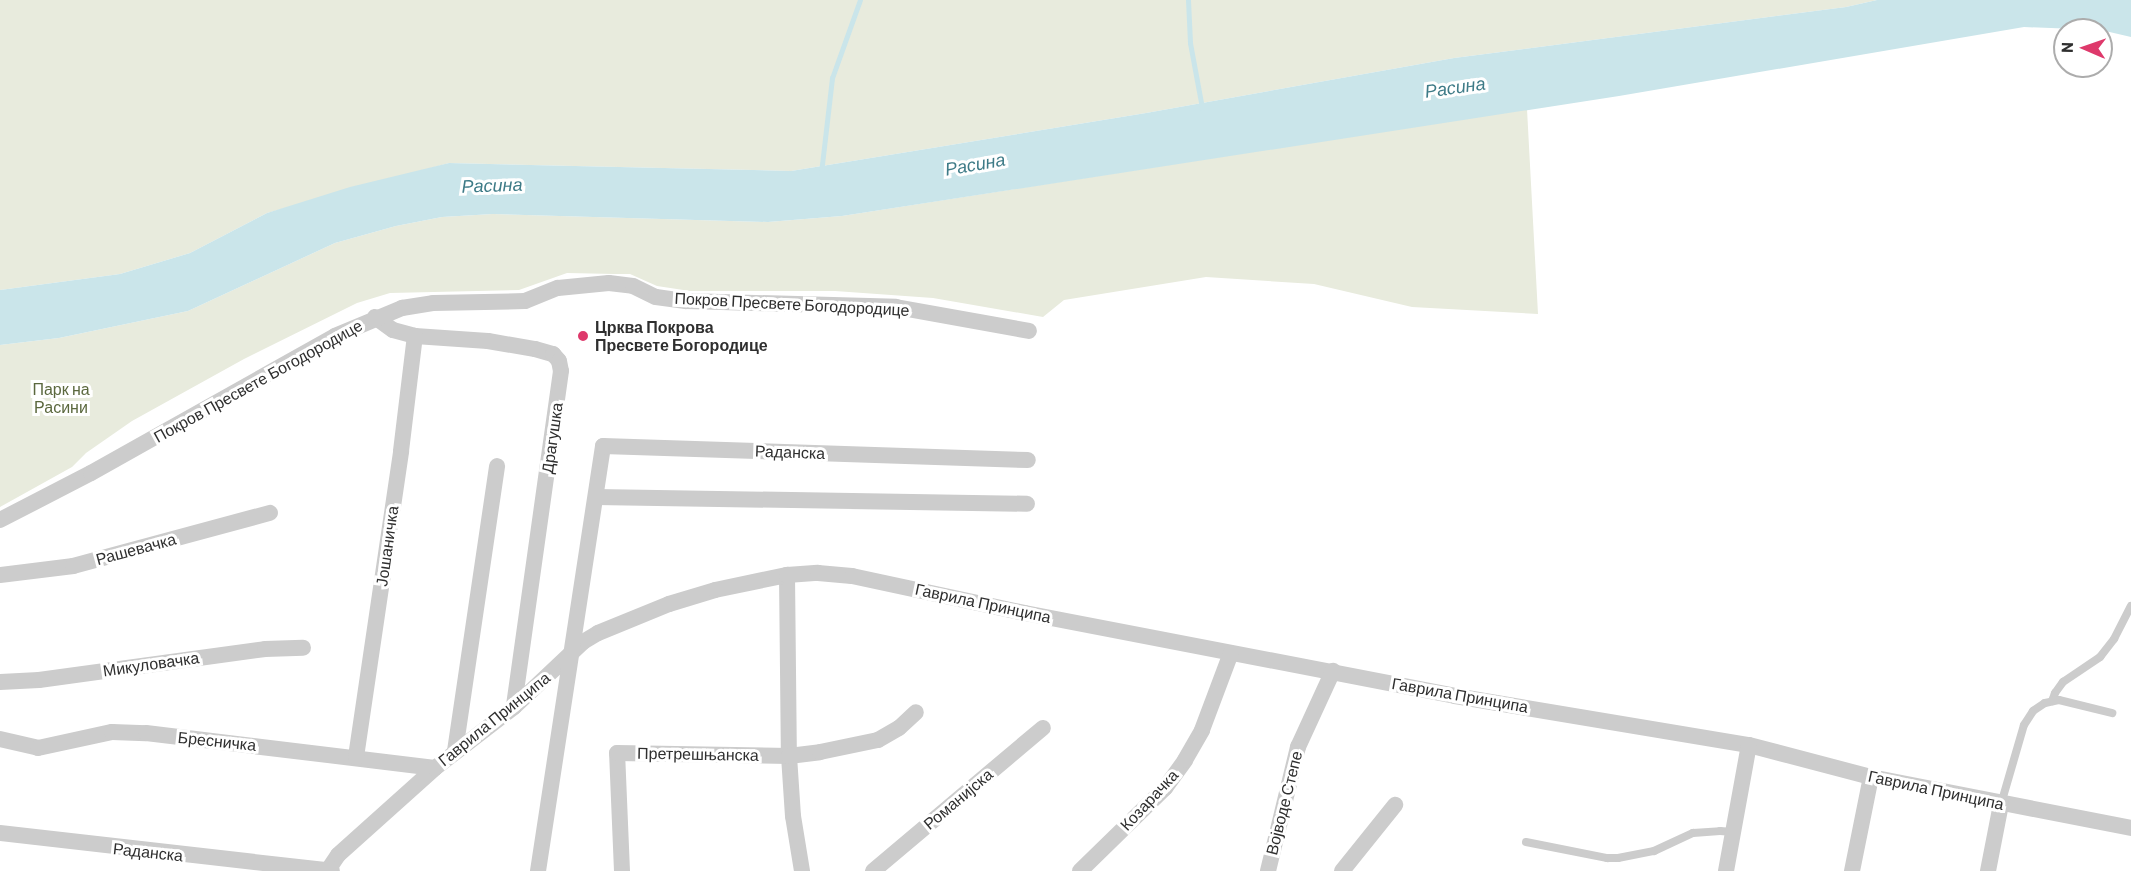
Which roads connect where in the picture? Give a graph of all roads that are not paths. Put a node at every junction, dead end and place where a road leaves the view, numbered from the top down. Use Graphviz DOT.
graph roads {
  1 [pos="375,317"];
  2 [pos="1029,331"];
  3 [pos="415,336"];
  4 [pos="1028,459"];
  5 [pos="498,465"];
  6 [pos="596,497"];
  7 [pos="1027,504"];
  8 [pos="270,513"];
  9 [pos="0,520"];
  10 [pos="787,575"];
  11 [pos="0,576"];
  12 [pos="2131,606"];
  13 [pos="303,648"];
  14 [pos="1231,653"];
  15 [pos="571,655"];
  16 [pos="1333,671"];
  17 [pos="0,682"];
  18 [pos="2052,701"];
  19 [pos="514,707"];
  20 [pos="916,712"];
  21 [pos="2112,713"];
  22 [pos="1043,728"];
  23 [pos="0,739"];
  24 [pos="1749,745"];
  25 [pos="455,751"];
  26 [pos="789,756"];
  27 [pos="356,757"];
  28 [pos="435,768"];
  29 [pos="1871,777"];
  30 [pos="2001,804"];
  31 [pos="1395,805"];
  32 [pos="2131,828"];
  33 [pos="1733,832"];
  34 [pos="0,833"];
  35 [pos="1526,842"];
  36 [pos="330,871"];
  37 [pos="538,871"];
  38 [pos="622,871"];
  39 [pos="802,871"];
  40 [pos="873,871"];
  41 [pos="1080,871"];
  42 [pos="1268,871"];
  43 [pos="1342,871"];
  44 [pos="1726,871"];
  45 [pos="1852,871"];
  46 [pos="1988,871"];
  1 -- 2 [label="street, Покров Пресвете Богодородице"];
  1 -- 3 [label="street, Драгушка"];
  1 -- 9 [label="street, Покров Пресвете Богодородице"];
  3 -- 19 [label="street, Драгушка"];
  3 -- 27 [label="street, Јошаничка"];
  4 -- 6 [label="street, Раданска"];
  5 -- 25 [label="street"];
  6 -- 7 [label="street"];
  6 -- 15 [label="street, Раданска"];
  8 -- 11 [label="street, Рашевачка"];
  10 -- 14 [label="street, Гаврила Принципа"];
  10 -- 15 [label="street, Гаврила Принципа"];
  10 -- 26 [label="street"];
  12 -- 18 [label="lane"];
  13 -- 17 [label="street, Микуловачка"];
  14 -- 16 [label="street, Гаврила Принципа"];
  14 -- 41 [label="street, Козарачка"];
  15 -- 19 [label="street, Гаврила Принципа"];
  15 -- 37 [label="street, Раданска"];
  16 -- 24 [label="street, Гаврила Принципа"];
  16 -- 42 [label="street, Војводе Степе"];
  18 -- 21 [label="lane"];
  18 -- 30 [label="lane"];
  19 -- 25 [label="street, Гаврила Принципа"];
  20 -- 26 [label="street, Претрешњанска"];
  22 -- 40 [label="street, Романијска"];
  23 -- 27 [label="street, Бресничка"];
  24 -- 29 [label="street, Гаврила Принципа"];
  24 -- 33 [label="street"];
  25 -- 28 [label="street, Гаврила Принципа"];
  26 -- 38 [label="street, Претрешњанска"];
  26 -- 39 [label="street"];
  27 -- 28 [label="street, Бресничка"];
  28 -- 36 [label="street, Гаврила Принципа"];
  29 -- 30 [label="street, Гаврила Принципа"];
  29 -- 45 [label="street"];
  30 -- 32 [label="street, Гаврила Принципа"];
  30 -- 46 [label="street"];
  31 -- 43 [label="street"];
  33 -- 35 [label="lane"];
  33 -- 44 [label="street"];
  34 -- 36 [label="street, Раданска"];
}
